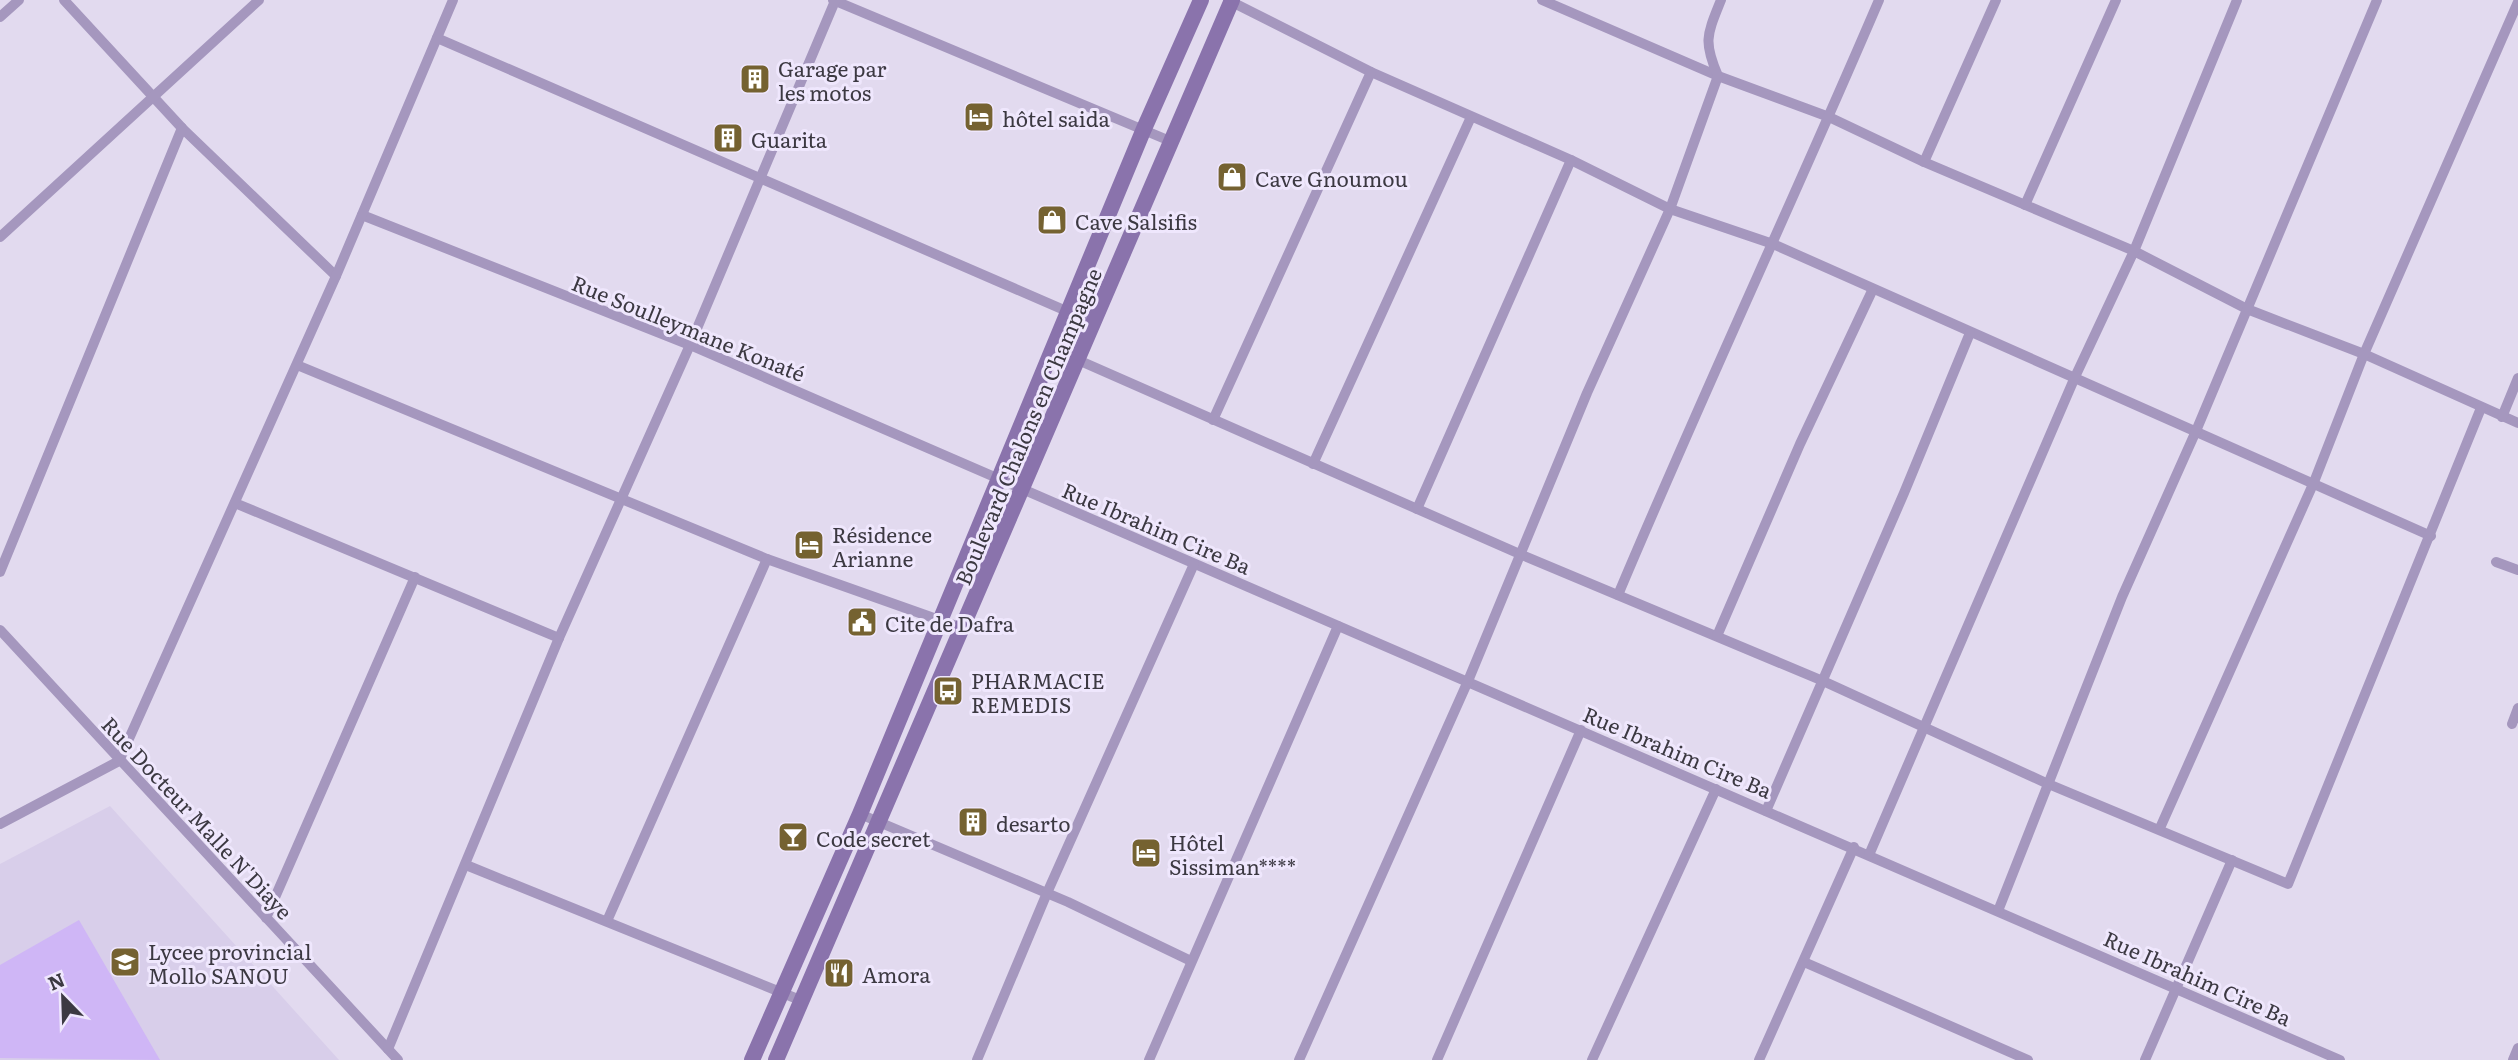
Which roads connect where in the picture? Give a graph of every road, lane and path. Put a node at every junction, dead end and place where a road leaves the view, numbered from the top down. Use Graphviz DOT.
graph roads {
  1 [pos="19,0"];
  2 [pos="64,0"];
  3 [pos="259,0"];
  4 [pos="452,0"];
  5 [pos="834,0"];
  6 [pos="1201,0"];
  7 [pos="1542,0"];
  8 [pos="1721,0"];
  9 [pos="1879,0"];
  10 [pos="1996,0"];
  11 [pos="2116,0"];
  12 [pos="2237,0"];
  13 [pos="2377,0"];
  14 [pos="1230,1"];
  15 [pos="2518,2"];
  16 [pos="0,17"];
  17 [pos="437,38"];
  18 [pos="1371,72"];
  19 [pos="1718,76"];
  20 [pos="153,98"];
  21 [pos="1471,117"];
  22 [pos="1829,117"];
  23 [pos="182,128"];
  24 [pos="1143,131"];
  25 [pos="1170,141"];
  26 [pos="1571,160"];
  27 [pos="1924,162"];
  28 [pos="762,178"];
  29 [pos="2025,205"];
  30 [pos="1670,209"];
  31 [pos="362,215"];
  32 [pos="0,237"];
  33 [pos="1773,244"];
  34 [pos="2134,251"];
  35 [pos="336,276"];
  36 [pos="1872,291"];
  37 [pos="2247,309"];
  38 [pos="1069,312"];
  39 [pos="1094,323"];
  40 [pos="1969,333"];
  41 [pos="690,345"];
  42 [pos="1053,349"];
  43 [pos="2364,355"];
  44 [pos="1078,360"];
  45 [pos="297,365"];
  46 [pos="2075,377"];
  47 [pos="2518,378"];
  48 [pos="2480,408"];
  49 [pos="2502,417"];
  50 [pos="1213,420"];
  51 [pos="2518,423"];
  52 [pos="2196,431"];
  53 [pos="1313,464"];
  54 [pos="1000,479"];
  55 [pos="2314,482"];
  56 [pos="1023,489"];
  57 [pos="622,498"];
  58 [pos="235,503"];
  59 [pos="1418,509"];
  60 [pos="2431,536"];
  61 [pos="1522,555"];
  62 [pos="767,559"];
  63 [pos="2496,562"];
  64 [pos="1194,564"];
  65 [pos="2518,570"];
  66 [pos="0,572"];
  67 [pos="415,577"];
  68 [pos="1618,595"];
  69 [pos="939,620"];
  70 [pos="1338,626"];
  71 [pos="962,628"];
  72 [pos="0,630"];
  73 [pos="1717,636"];
  74 [pos="559,638"];
  75 [pos="1468,681"];
  76 [pos="1823,681"];
  77 [pos="2518,708"];
  78 [pos="2512,724"];
  79 [pos="1925,727"];
  80 [pos="1581,730"];
  81 [pos="119,761"];
  82 [pos="2046,783"];
  83 [pos="1716,789"];
  84 [pos="1766,811"];
  85 [pos="860,814"];
  86 [pos="876,821"];
  87 [pos="0,824"];
  88 [pos="2160,828"];
  89 [pos="1854,847"];
  90 [pos="1869,855"];
  91 [pos="2232,860"];
  92 [pos="466,865"];
  93 [pos="1047,893"];
  94 [pos="1998,911"];
  95 [pos="266,918"];
  96 [pos="607,921"];
  97 [pos="1191,961"];
  98 [pos="1804,962"];
  99 [pos="2175,989"];
  100 [pos="781,993"];
  101 [pos="800,1000"];
  102 [pos="388,1048"];
  103 [pos="2518,1048"];
  104 [pos="398,1060"];
  105 [pos="752,1060"];
  106 [pos="776,1060"];
  107 [pos="977,1060"];
  108 [pos="1149,1060"];
  109 [pos="1299,1060"];
  110 [pos="1437,1060"];
  111 [pos="1592,1060"];
  112 [pos="1759,1060"];
  113 [pos="2028,1060"];
  114 [pos="2144,1060"];
  115 [pos="2340,1060"];
  116 [pos="2513,1060"];
  1 -- 16 [label="street"];
  2 -- 20 [label="street"];
  3 -- 20 [label="street"];
  4 -- 17 [label="street"];
  5 -- 24 [label="street"];
  5 -- 28 [label="street"];
  6 -- 24 [label="main road, Boulevard Chalons en Champagne"];
  7 -- 19 [label="street"];
  8 -- 19 [label="street"];
  9 -- 22 [label="street"];
  10 -- 27 [label="street"];
  11 -- 29 [label="street"];
  12 -- 34 [label="street"];
  13 -- 37 [label="street"];
  14 -- 18 [label="street"];
  14 -- 25 [label="main road, Boulevard Chalons en Champagne"];
  15 -- 43 [label="street"];
  17 -- 28 [label="street"];
  17 -- 31 [label="street"];
  18 -- 21 [label="street"];
  18 -- 50 [label="street"];
  19 -- 22 [label="street"];
  19 -- 30 [label="street"];
  20 -- 23 [label="street"];
  20 -- 32 [label="street"];
  21 -- 26 [label="street"];
  21 -- 53 [label="street"];
  22 -- 27 [label="street"];
  22 -- 33 [label="street"];
  23 -- 35 [label="street"];
  23 -- 66 [label="street"];
  24 -- 25 [label="street"];
  24 -- 38 [label="main road, Boulevard Chalons en Champagne"];
  25 -- 39 [label="main road, Boulevard Chalons en Champagne"];
  26 -- 30 [label="street"];
  26 -- 59 [label="street"];
  27 -- 29 [label="street"];
  28 -- 38 [label="street"];
  28 -- 41 [label="street"];
  29 -- 34 [label="street"];
  30 -- 33 [label="street"];
  30 -- 61 [label="street"];
  31 -- 35 [label="street"];
  31 -- 41 [label="street, Rue Soulleymane Konaté"];
  33 -- 36 [label="street"];
  33 -- 68 [label="street"];
  34 -- 37 [label="street"];
  34 -- 46 [label="street"];
  35 -- 45 [label="street"];
  36 -- 40 [label="street"];
  36 -- 73 [label="street"];
  37 -- 43 [label="street"];
  37 -- 52 [label="street"];
  38 -- 39 [label="street"];
  38 -- 42 [label="main road, Boulevard Chalons en Champagne"];
  39 -- 44 [label="main road, Boulevard Chalons en Champagne"];
  40 -- 46 [label="street"];
  40 -- 76 [label="street"];
  41 -- 54 [label="street, Rue Soulleymane Konaté"];
  41 -- 57 [label="street"];
  42 -- 44 [label="street"];
  42 -- 54 [label="main road, Boulevard Chalons en Champagne"];
  43 -- 48 [label="street"];
  43 -- 55 [label="street"];
  44 -- 50 [label="street"];
  44 -- 56 [label="main road, Boulevard Chalons en Champagne"];
  45 -- 57 [label="street"];
  45 -- 58 [label="street"];
  46 -- 52 [label="street"];
  46 -- 79 [label="street"];
  47 -- 49 [label="street"];
  48 -- 49 [label="street"];
  48 -- 60 [label="street"];
  49 -- 51 [label="street"];
  50 -- 53 [label="street"];
  52 -- 55 [label="street"];
  52 -- 82 [label="street"];
  53 -- 59 [label="street"];
  54 -- 56 [label="street, Rue Ibrahim Cire Ba"];
  54 -- 69 [label="main road, Boulevard Chalons en Champagne"];
  55 -- 60 [label="street"];
  55 -- 88 [label="street"];
  56 -- 64 [label="street, Rue Ibrahim Cire Ba"];
  56 -- 71 [label="main road, Boulevard Chalons en Champagne"];
  57 -- 62 [label="street"];
  57 -- 74 [label="street"];
  58 -- 67 [label="street"];
  58 -- 81 [label="street"];
  59 -- 61 [label="street"];
  60 -- 91 [label="street"];
  61 -- 68 [label="street"];
  61 -- 75 [label="street"];
  62 -- 69 [label="street"];
  62 -- 96 [label="street"];
  63 -- 65 [label="street"];
  64 -- 70 [label="street, Rue Ibrahim Cire Ba"];
  64 -- 93 [label="street"];
  67 -- 74 [label="street"];
  67 -- 95 [label="street"];
  68 -- 73 [label="street"];
  69 -- 71 [label="street"];
  69 -- 85 [label="main road, Boulevard Chalons en Champagne"];
  70 -- 75 [label="street, Rue Ibrahim Cire Ba"];
  70 -- 97 [label="street"];
  71 -- 86 [label="main road, Boulevard Chalons en Champagne"];
  72 -- 81 [label="street, Rue Docteur Malle N'Diaye"];
  73 -- 76 [label="street"];
  74 -- 92 [label="street"];
  75 -- 80 [label="street, Rue Ibrahim Cire Ba"];
  75 -- 109 [label="street"];
  76 -- 79 [label="street"];
  76 -- 84 [label="street"];
  77 -- 78 [label="street"];
  79 -- 82 [label="street"];
  79 -- 90 [label="street"];
  80 -- 83 [label="street, Rue Ibrahim Cire Ba"];
  80 -- 110 [label="street"];
  81 -- 87 [label="street"];
  81 -- 95 [label="street, Rue Docteur Malle N'Diaye"];
  82 -- 88 [label="street"];
  82 -- 94 [label="street"];
  83 -- 84 [label="street, Rue Ibrahim Cire Ba"];
  83 -- 111 [label="street"];
  84 -- 89 [label="street, Rue Ibrahim Cire Ba"];
  85 -- 86 [label="street"];
  85 -- 100 [label="main road, Boulevard Chalons en Champagne"];
  86 -- 93 [label="street"];
  86 -- 101 [label="main road, Boulevard Chalons en Champagne"];
  88 -- 91 [label="street"];
  89 -- 90 [label="street, Rue Ibrahim Cire Ba"];
  89 -- 98 [label="street"];
  90 -- 94 [label="street, Rue Ibrahim Cire Ba"];
  91 -- 99 [label="street"];
  92 -- 96 [label="street"];
  92 -- 102 [label="street"];
  93 -- 97 [label="street"];
  93 -- 107 [label="street"];
  94 -- 99 [label="street, Rue Ibrahim Cire Ba"];
  95 -- 102 [label="street, Rue Docteur Malle N'Diaye"];
  96 -- 100 [label="street"];
  97 -- 108 [label="street"];
  98 -- 112 [label="street"];
  98 -- 113 [label="street"];
  99 -- 114 [label="street"];
  99 -- 115 [label="street, Rue Ibrahim Cire Ba"];
  100 -- 101 [label="street"];
  100 -- 105 [label="main road, Boulevard Chalons en Champagne"];
  101 -- 106 [label="main road, Boulevard Chalons en Champagne"];
  102 -- 104 [label="street, Rue Docteur Malle N'Diaye"];
  103 -- 116 [label="street"];
}
